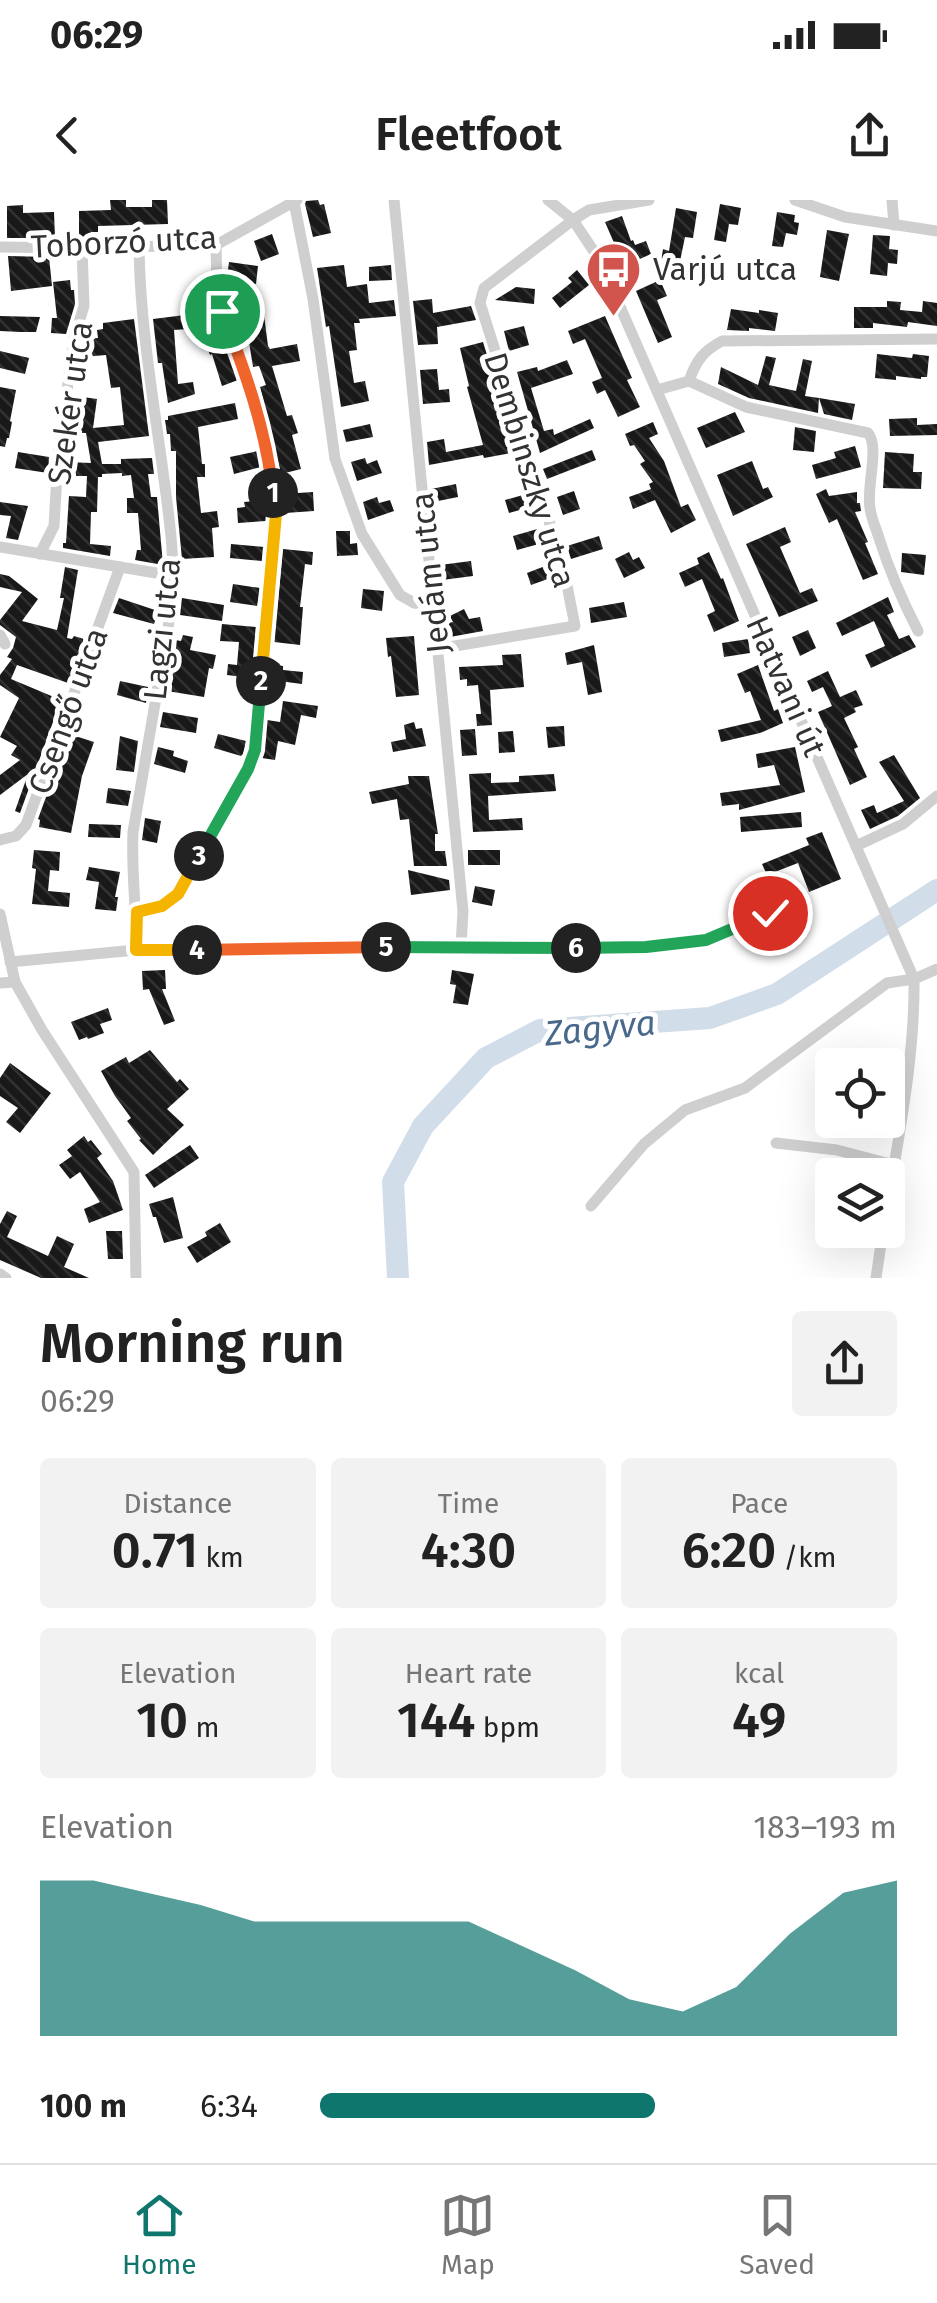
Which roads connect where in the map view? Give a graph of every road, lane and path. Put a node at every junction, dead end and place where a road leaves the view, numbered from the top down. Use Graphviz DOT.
graph roads {
  1 [pos="394,200"];
  2 [pos="548,200"];
  3 [pos="649,200"];
  4 [pos="795,200"];
  5 [pos="892,200"];
  6 [pos="296,201"];
  7 [pos="573,220"];
  8 [pos="894,225"];
  9 [pos="937,231"];
  10 [pos="216,245"];
  11 [pos="0,247"];
  12 [pos="139,247"];
  13 [pos="82,248"];
  14 [pos="937,339"];
  15 [pos="689,381"];
  16 [pos="657,390"];
  17 [pos="0,547"];
  18 [pos="40,554"];
  19 [pos="120,567"];
  20 [pos="174,576"];
  21 [pos="432,605"];
  22 [pos="918,631"];
  23 [pos="438,649"];
  24 [pos="937,796"];
  25 [pos="0,840"];
  26 [pos="856,846"];
  27 [pos="137,912"];
  28 [pos="770,913"];
  29 [pos="0,914"];
  30 [pos="461,946"];
  31 [pos="136,950"];
  32 [pos="10,962"];
  33 [pos="937,969"];
  34 [pos="914,978"];
  35 [pos="15,982"];
  36 [pos="0,983"];
  37 [pos="776,1143"];
  38 [pos="867,1158"];
  39 [pos="895,1158"];
  40 [pos="591,1206"];
  41 [pos="880,1248"];
  42 [pos="0,1274"];
  43 [pos="6,1278"];
  44 [pos="136,1278"];
  45 [pos="876,1278"];
  1 -- 21 [label="street, Jedám utca"];
  2 -- 7 [label="street, Hatvani út"];
  3 -- 7 [label="street"];
  4 -- 8 [label="street"];
  5 -- 8 [label="street"];
  6 -- 10 [label="street, Toborzó utca"];
  6 -- 21 [label="street"];
  7 -- 16 [label="street, Hatvani út"];
  7 -- 23 [label="street, Dembinszky utca"];
  8 -- 9 [label="street"];
  10 -- 12 [label="street, Toborzó utca"];
  10 -- 27 [label="street"];
  11 -- 13 [label="street, Toborzó utca"];
  12 -- 13 [label="street, Toborzó utca"];
  12 -- 20 [label="street, Lagzi utca"];
  13 -- 18 [label="street, Szekér utca"];
  14 -- 15 [label="street"];
  15 -- 16 [label="street"];
  15 -- 22 [label="street"];
  16 -- 26 [label="street, Hatvani út"];
  17 -- 18 [label="street"];
  18 -- 19 [label="street"];
  19 -- 20 [label="street"];
  19 -- 25 [label="street, Csengő utca"];
  20 -- 27 [label="street, Lagzi utca"];
  21 -- 23 [label="street, Jedám utca"];
  23 -- 30 [label="street, Jedám utca"];
  24 -- 26 [label="street"];
  26 -- 34 [label="street, Hatvani út"];
  27 -- 31 [label="street, Lagzi utca"];
  28 -- 30 [label="street"];
  29 -- 32 [label="street"];
  30 -- 31 [label="street"];
  31 -- 32 [label="street"];
  32 -- 35 [label="street"];
  33 -- 34 [label="street"];
  34 -- 39 [label="street, Hatvani út"];
  34 -- 40 [label="street"];
  35 -- 36 [label="street"];
  35 -- 44 [label="street"];
  37 -- 38 [label="street"];
  41 -- 45 [label="street"];
  42 -- 43 [label="street"];
}
